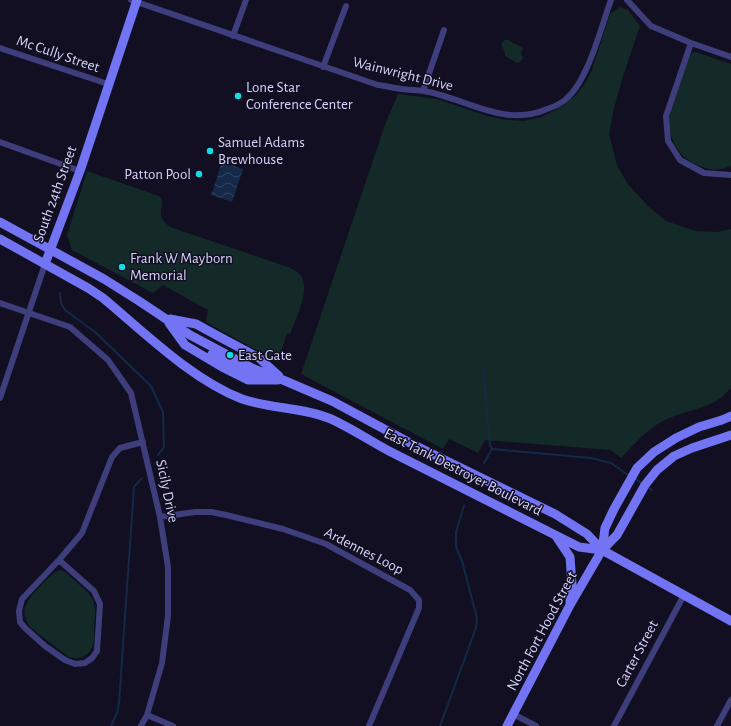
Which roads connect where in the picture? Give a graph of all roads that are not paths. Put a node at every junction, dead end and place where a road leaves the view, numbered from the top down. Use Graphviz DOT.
graph roads {
  1 [pos="246,0"];
  2 [pos="611,0"];
  3 [pos="628,0"];
  4 [pos="135,1"];
  5 [pos="346,6"];
  6 [pos="444,30"];
  7 [pos="233,36"];
  8 [pos="691,43"];
  9 [pos="0,48"];
  10 [pos="731,57"];
  11 [pos="323,67"];
  12 [pos="108,84"];
  13 [pos="423,91"];
  14 [pos="0,142"];
  15 [pos="80,171"];
  16 [pos="731,175"];
  17 [pos="0,222"];
  18 [pos="0,240"];
  19 [pos="50,250"];
  20 [pos="45,264"];
  21 [pos="0,303"];
  22 [pos="29,313"];
  23 [pos="166,318"];
  24 [pos="283,380"];
  25 [pos="0,398"];
  26 [pos="731,416"];
  27 [pos="731,436"];
  28 [pos="143,442"];
  29 [pos="160,517"];
  30 [pos="556,536"];
  31 [pos="602,550"];
  32 [pos="59,560"];
  33 [pos="684,595"];
  34 [pos="570,605"];
  35 [pos="731,621"];
  36 [pos="731,700"];
  37 [pos="513,714"];
  38 [pos="147,716"];
  39 [pos="141,726"];
  40 [pos="173,726"];
  41 [pos="369,726"];
  42 [pos="507,726"];
  43 [pos="536,726"];
  44 [pos="614,726"];
  45 [pos="717,726"];
  1 -- 7 [label="street"];
  2 -- 13 [label="street, Wainwright Drive"];
  3 -- 8 [label="street"];
  4 -- 7 [label="street, Wainwright Drive"];
  4 -- 12 [label="street, South 24th Street"];
  5 -- 11 [label="street"];
  6 -- 13 [label="street"];
  7 -- 11 [label="street, Wainwright Drive"];
  8 -- 10 [label="street"];
  8 -- 16 [label="street"];
  9 -- 12 [label="street, Mc Cully Street"];
  11 -- 13 [label="street, Wainwright Drive"];
  12 -- 15 [label="street, South 24th Street"];
  14 -- 15 [label="street"];
  15 -- 19 [label="street, South 24th Street"];
  17 -- 19 [label="street"];
  18 -- 20 [label="street, East Tank Destroyer Boulevard"];
  19 -- 20 [label="street, South 24th Street"];
  19 -- 23 [label="street"];
  20 -- 22 [label="street, South 24th Street"];
  20 -- 30 [label="street, East Tank Destroyer Boulevard"];
  21 -- 22 [label="street, Sicily Drive"];
  22 -- 25 [label="street, South 24th Street"];
  22 -- 28 [label="street, Sicily Drive"];
  23 -- 24 [label="street, East Tank Destroyer Boulevard"];
  23 -- 24 [label="street"];
  24 -- 31 [label="street, East Tank Destroyer Boulevard"];
  26 -- 31 [label="street, North Fort Hood Street"];
  27 -- 31 [label="street, North Fort Hood Street"];
  28 -- 29 [label="street, Sicily Drive"];
  28 -- 32 [label="street"];
  29 -- 38 [label="street, Sicily Drive"];
  29 -- 41 [label="street, Ardennes Loop"];
  30 -- 31 [label="street, East Tank Destroyer Boulevard"];
  30 -- 34 [label="street"];
  31 -- 33 [label="street"];
  31 -- 34 [label="street, North Fort Hood Street"];
  32 -- 32 [label="street"];
  33 -- 35 [label="street"];
  33 -- 44 [label="street, Carter Street"];
  34 -- 37 [label="street, North Fort Hood Street"];
  36 -- 45 [label="street"];
  37 -- 42 [label="street, North Fort Hood Street"];
  37 -- 43 [label="street"];
  38 -- 39 [label="street, Sicily Drive"];
  38 -- 40 [label="street"];
}
